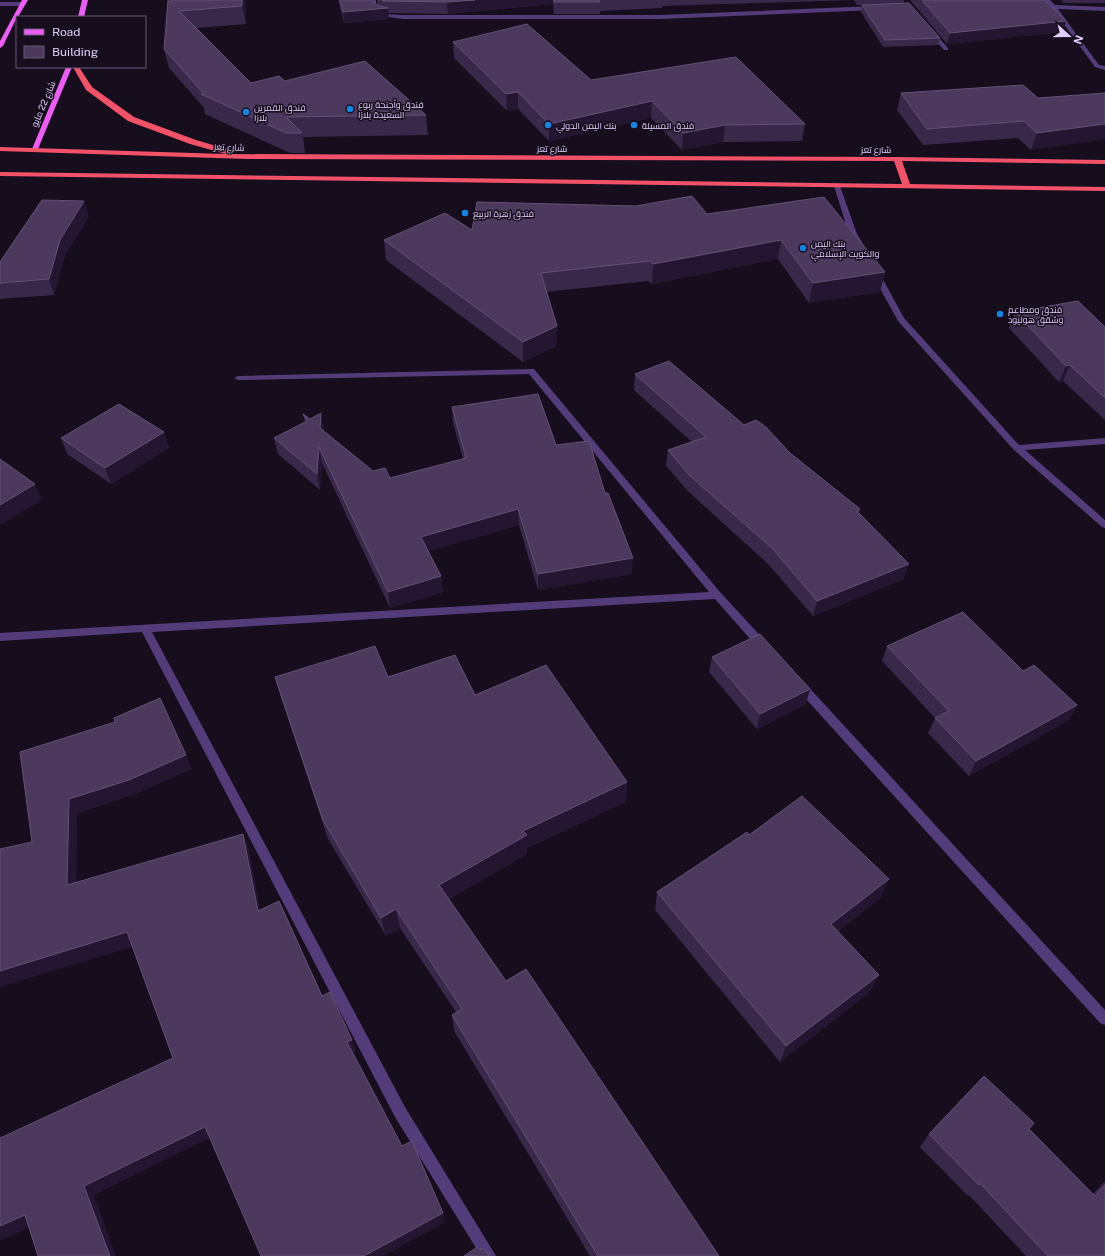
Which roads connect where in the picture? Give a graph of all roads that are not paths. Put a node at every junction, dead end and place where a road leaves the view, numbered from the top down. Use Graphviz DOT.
graph roads {
  1 [pos="85,0"];
  2 [pos="373,0"];
  3 [pos="1047,0"];
  4 [pos="24,2"];
  5 [pos="0,4"];
  6 [pos="1054,7"];
  7 [pos="878,8"];
  8 [pos="1105,8"];
  9 [pos="16,16"];
  10 [pos="81,16"];
  11 [pos="16,17"];
  12 [pos="927,28"];
  13 [pos="0,46"];
  14 [pos="946,49"];
  15 [pos="69,68"];
  16 [pos="77,68"];
  17 [pos="1105,68"];
  18 [pos="0,149"];
  19 [pos="35,149"];
  20 [pos="248,157"];
  21 [pos="897,159"];
  22 [pos="1105,162"];
  23 [pos="0,174"];
  24 [pos="838,186"];
  25 [pos="908,186"];
  26 [pos="1105,189"];
  27 [pos="864,253"];
  28 [pos="872,266"];
  29 [pos="238,378"];
  30 [pos="1105,441"];
  31 [pos="1017,448"];
  32 [pos="1105,525"];
  33 [pos="717,595"];
  34 [pos="145,629"];
  35 [pos="0,637"];
  36 [pos="771,654"];
  37 [pos="793,678"];
  38 [pos="1105,1019"];
  39 [pos="489,1256"];
  1 -- 10 [label="main road"];
  2 -- 7 [label="street"];
  3 -- 6 [label="street"];
  4 -- 5 [label="street"];
  4 -- 9 [label="main road"];
  6 -- 8 [label="street"];
  6 -- 17 [label="street"];
  11 -- 13 [label="main road"];
  12 -- 14 [label="street"];
  15 -- 19 [label="main road, شارع 22 مايو"];
  16 -- 20 [label="highway"];
  18 -- 19 [label="highway, شارع تعز"];
  19 -- 20 [label="highway, شارع تعز"];
  20 -- 21 [label="highway, شارع تعز"];
  21 -- 22 [label="highway, شارع تعز"];
  21 -- 25 [label="highway"];
  23 -- 24 [label="highway"];
  24 -- 25 [label="highway"];
  24 -- 27 [label="street"];
  25 -- 26 [label="highway"];
  28 -- 31 [label="street"];
  29 -- 33 [label="street"];
  30 -- 31 [label="street"];
  31 -- 32 [label="street"];
  33 -- 34 [label="street"];
  33 -- 36 [label="street"];
  34 -- 35 [label="street"];
  34 -- 39 [label="street"];
  37 -- 38 [label="street"];
}
